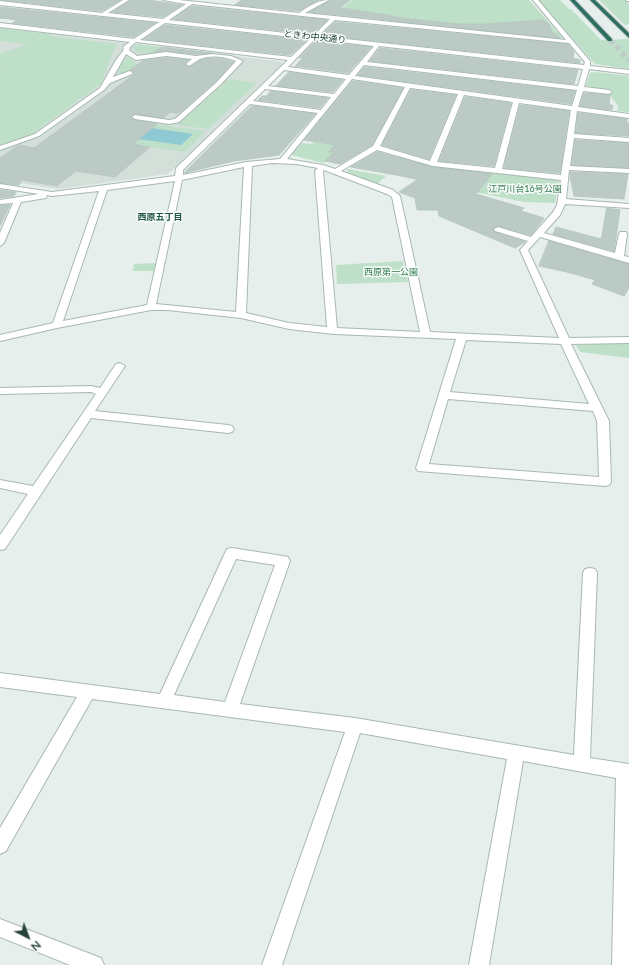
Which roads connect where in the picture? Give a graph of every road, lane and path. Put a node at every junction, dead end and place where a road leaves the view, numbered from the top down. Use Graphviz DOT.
graph roads {
  1 [pos="28,0"];
  2 [pos="126,0"];
  3 [pos="165,0"];
  4 [pos="327,0"];
  5 [pos="535,0"];
  6 [pos="572,0"];
  7 [pos="592,0"];
  8 [pos="318,2"];
  9 [pos="0,3"];
  10 [pos="191,3"];
  11 [pos="19,5"];
  12 [pos="65,5"];
  13 [pos="106,7"];
  14 [pos="113,8"];
  15 [pos="57,9"];
  16 [pos="103,14"];
  17 [pos="301,14"];
  18 [pos="334,18"];
  19 [pos="164,21"];
  20 [pos="0,25"];
  21 [pos="629,36"];
  22 [pos="314,37"];
  23 [pos="610,40"];
  24 [pos="135,41"];
  25 [pos="571,42"];
  26 [pos="378,44"];
  27 [pos="126,51"];
  28 [pos="136,58"];
  29 [pos="197,58"];
  30 [pos="292,59"];
  31 [pos="363,63"];
  32 [pos="188,64"];
  33 [pos="142,65"];
  34 [pos="587,67"];
  35 [pos="282,68"];
  36 [pos="629,72"];
  37 [pos="130,73"];
  38 [pos="351,78"];
  39 [pos="109,82"];
  40 [pos="408,86"];
  41 [pos="264,87"];
  42 [pos="580,89"];
  43 [pos="609,92"];
  44 [pos="462,94"];
  45 [pos="335,96"];
  46 [pos="516,101"];
  47 [pos="248,102"];
  48 [pos="574,110"];
  49 [pos="322,112"];
  50 [pos="629,116"];
  51 [pos="135,117"];
  52 [pos="571,136"];
  53 [pos="629,140"];
  54 [pos="376,147"];
  55 [pos="0,148"];
  56 [pos="282,161"];
  57 [pos="246,164"];
  58 [pos="433,164"];
  59 [pos="323,168"];
  60 [pos="567,168"];
  61 [pos="336,171"];
  62 [pos="498,171"];
  63 [pos="629,171"];
  64 [pos="179,178"];
  65 [pos="565,178"];
  66 [pos="0,186"];
  67 [pos="104,188"];
  68 [pos="52,194"];
  69 [pos="18,200"];
  70 [pos="562,201"];
  71 [pos="0,202"];
  72 [pos="629,206"];
  73 [pos="498,229"];
  74 [pos="623,234"];
  75 [pos="536,237"];
  76 [pos="0,243"];
  77 [pos="619,257"];
  78 [pos="629,260"];
  79 [pos="151,306"];
  80 [pos="241,315"];
  81 [pos="57,325"];
  82 [pos="332,330"];
  83 [pos="425,334"];
  84 [pos="462,336"];
  85 [pos="0,338"];
  86 [pos="629,340"];
  87 [pos="565,341"];
  88 [pos="120,366"];
  89 [pos="0,391"];
  90 [pos="103,392"];
  91 [pos="445,395"];
  92 [pos="597,408"];
  93 [pos="88,414"];
  94 [pos="228,429"];
  95 [pos="0,484"];
  96 [pos="37,491"];
  97 [pos="0,545"];
  98 [pos="590,573"];
  99 [pos="0,680"];
  100 [pos="88,691"];
  101 [pos="164,701"];
  102 [pos="230,710"];
  103 [pos="355,725"];
  104 [pos="516,753"];
  105 [pos="582,764"];
  106 [pos="627,772"];
  107 [pos="0,846"];
  108 [pos="0,928"];
  109 [pos="94,965"];
  110 [pos="272,965"];
  111 [pos="479,965"];
  112 [pos="622,965"];
  1 -- 11 [label="street"];
  2 -- 14 [label="street"];
  3 -- 10 [label="street"];
  4 -- 8 [label="street"];
  5 -- 25 [label="street"];
  6 -- 23 [label="highway"];
  7 -- 21 [label="highway"];
  8 -- 17 [label="street"];
  9 -- 11 [label="street, ときわ中央通り"];
  10 -- 17 [label="street"];
  10 -- 19 [label="street"];
  11 -- 15 [label="street, ときわ中央通り"];
  12 -- 15 [label="street"];
  13 -- 14 [label="street"];
  14 -- 16 [label="street"];
  15 -- 16 [label="street, ときわ中央通り"];
  16 -- 19 [label="street, ときわ中央通り"];
  17 -- 18 [label="street"];
  18 -- 22 [label="street"];
  18 -- 25 [label="street"];
  19 -- 22 [label="street, ときわ中央通り"];
  19 -- 24 [label="street"];
  20 -- 24 [label="street"];
  22 -- 26 [label="street, ときわ中央通り"];
  22 -- 30 [label="street"];
  24 -- 27 [label="street"];
  24 -- 30 [label="street"];
  25 -- 34 [label="street"];
  26 -- 31 [label="street"];
  26 -- 34 [label="street, ときわ中央通り"];
  27 -- 28 [label="street"];
  27 -- 39 [label="street"];
  28 -- 29 [label="street"];
  28 -- 33 [label="street"];
  29 -- 32 [label="street"];
  29 -- 51 [label="street"];
  30 -- 35 [label="street"];
  31 -- 38 [label="street"];
  31 -- 42 [label="street"];
  34 -- 36 [label="street, ときわ中央通り"];
  34 -- 42 [label="street"];
  35 -- 38 [label="street"];
  35 -- 41 [label="street"];
  37 -- 39 [label="street"];
  38 -- 40 [label="street"];
  38 -- 45 [label="street"];
  39 -- 55 [label="street"];
  40 -- 44 [label="street"];
  40 -- 54 [label="street"];
  41 -- 45 [label="street"];
  41 -- 47 [label="street"];
  42 -- 43 [label="street"];
  42 -- 48 [label="street"];
  44 -- 46 [label="street"];
  44 -- 58 [label="street"];
  45 -- 49 [label="street"];
  46 -- 48 [label="street"];
  46 -- 62 [label="street"];
  47 -- 49 [label="street"];
  47 -- 64 [label="street"];
  48 -- 50 [label="street"];
  48 -- 52 [label="street"];
  49 -- 56 [label="street"];
  52 -- 53 [label="street"];
  52 -- 60 [label="street"];
  54 -- 58 [label="street"];
  54 -- 61 [label="street"];
  56 -- 57 [label="street"];
  56 -- 59 [label="street"];
  57 -- 64 [label="street"];
  57 -- 80 [label="street"];
  58 -- 62 [label="street"];
  59 -- 61 [label="street"];
  59 -- 82 [label="street"];
  60 -- 63 [label="street"];
  60 -- 65 [label="street"];
  61 -- 83 [label="street"];
  62 -- 65 [label="street"];
  64 -- 67 [label="street"];
  64 -- 79 [label="street"];
  65 -- 70 [label="street"];
  66 -- 68 [label="street"];
  67 -- 68 [label="street"];
  67 -- 81 [label="street"];
  68 -- 69 [label="street"];
  69 -- 71 [label="street"];
  69 -- 76 [label="street"];
  70 -- 72 [label="street"];
  70 -- 75 [label="street"];
  73 -- 75 [label="street"];
  74 -- 77 [label="street"];
  75 -- 77 [label="street"];
  75 -- 87 [label="street"];
  77 -- 78 [label="street"];
  79 -- 80 [label="street"];
  79 -- 81 [label="street"];
  80 -- 82 [label="street"];
  81 -- 85 [label="street"];
  82 -- 83 [label="street"];
  83 -- 84 [label="street"];
  84 -- 87 [label="street"];
  84 -- 91 [label="street"];
  86 -- 87 [label="street"];
  87 -- 92 [label="street"];
  88 -- 90 [label="street"];
  89 -- 90 [label="street"];
  90 -- 93 [label="street"];
  91 -- 92 [label="street"];
  91 -- 92 [label="street"];
  93 -- 94 [label="street"];
  93 -- 96 [label="street"];
  95 -- 96 [label="street"];
  96 -- 97 [label="street"];
  98 -- 105 [label="street"];
  99 -- 100 [label="street"];
  100 -- 101 [label="street"];
  100 -- 107 [label="street"];
  101 -- 102 [label="street"];
  101 -- 102 [label="street"];
  102 -- 103 [label="street"];
  103 -- 104 [label="street"];
  103 -- 110 [label="street"];
  104 -- 105 [label="street"];
  104 -- 111 [label="street"];
  105 -- 106 [label="street"];
  106 -- 112 [label="street"];
  108 -- 109 [label="street"];
}
